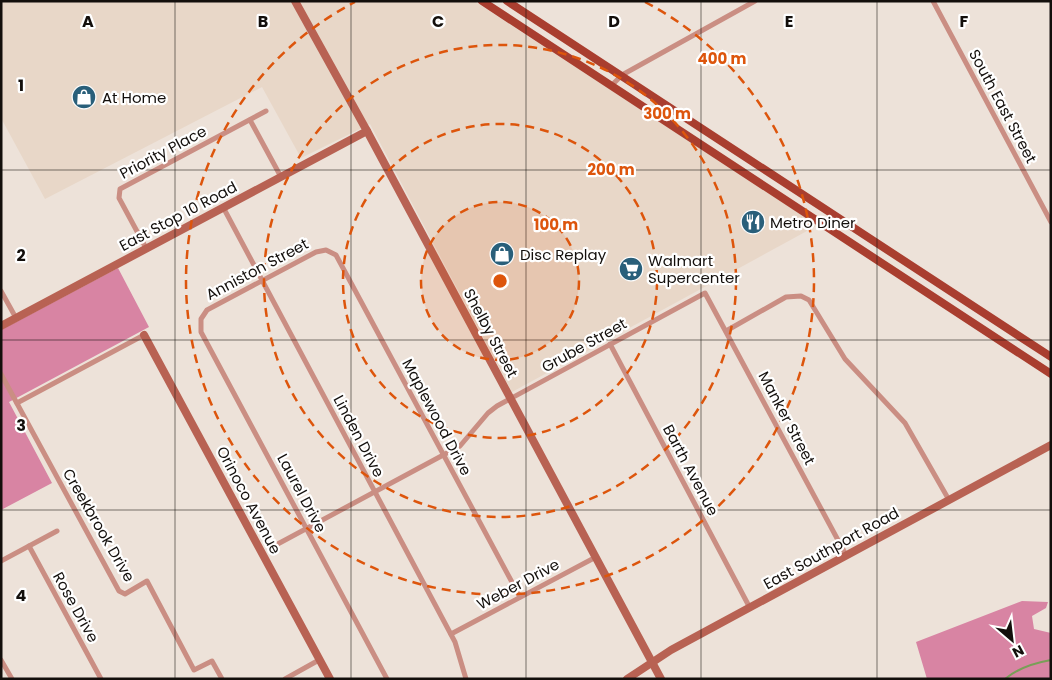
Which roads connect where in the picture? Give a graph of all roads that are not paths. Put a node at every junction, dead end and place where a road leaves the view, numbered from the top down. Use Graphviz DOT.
graph roads {
  1 [pos="295,1"];
  2 [pos="482,1"];
  3 [pos="507,1"];
  4 [pos="755,1"];
  5 [pos="933,1"];
  6 [pos="622,75"];
  7 [pos="612,85"];
  8 [pos="266,111"];
  9 [pos="250,120"];
  10 [pos="367,131"];
  11 [pos="281,177"];
  12 [pos="223,208"];
  13 [pos="1051,222"];
  14 [pos="146,248"];
  15 [pos="329,251"];
  16 [pos="262,280"];
  17 [pos="1,291"];
  18 [pos="705,293"];
  19 [pos="16,318"];
  20 [pos="201,318"];
  21 [pos="1,326"];
  22 [pos="726,330"];
  23 [pos="144,335"];
  24 [pos="610,344"];
  25 [pos="1051,357"];
  26 [pos="1,374"];
  27 [pos="1051,374"];
  28 [pos="511,399"];
  29 [pos="17,403"];
  30 [pos="1051,444"];
  31 [pos="444,455"];
  32 [pos="375,492"];
  33 [pos="949,500"];
  34 [pos="307,528"];
  35 [pos="57,531"];
  36 [pos="29,546"];
  37 [pos="274,546"];
  38 [pos="846,555"];
  39 [pos="596,557"];
  40 [pos="1,561"];
  41 [pos="520,597"];
  42 [pos="750,608"];
  43 [pos="451,634"];
  44 [pos="1,660"];
  45 [pos="320,660"];
  46 [pos="652,661"];
  47 [pos="12,679"];
  48 [pos="101,679"];
  49 [pos="222,679"];
  50 [pos="284,679"];
  51 [pos="330,679"];
  52 [pos="387,679"];
  53 [pos="466,679"];
  54 [pos="627,679"];
  55 [pos="661,679"];
  1 -- 10 [label="street, Shelby Street"];
  2 -- 7 [label="main road"];
  3 -- 6 [label="main road"];
  4 -- 6 [label="street"];
  5 -- 13 [label="street, South East Street"];
  6 -- 7 [label="street"];
  6 -- 25 [label="main road"];
  7 -- 27 [label="main road"];
  8 -- 9 [label="street, Priority Place"];
  9 -- 11 [label="street"];
  9 -- 14 [label="street, Priority Place"];
  10 -- 11 [label="street, East Stop 10 Road"];
  10 -- 28 [label="street, Shelby Street"];
  11 -- 12 [label="street, East Stop 10 Road"];
  12 -- 14 [label="street, East Stop 10 Road"];
  12 -- 16 [label="street, Linden Drive"];
  14 -- 19 [label="street, East Stop 10 Road"];
  15 -- 16 [label="street, Anniston Street"];
  15 -- 31 [label="street, Maplewood Drive"];
  16 -- 20 [label="street, Anniston Street"];
  16 -- 32 [label="street, Linden Drive"];
  17 -- 19 [label="street"];
  18 -- 22 [label="street, Manker Street"];
  18 -- 24 [label="street, Grube Street"];
  19 -- 21 [label="street, East Stop 10 Road"];
  20 -- 34 [label="street, Laurel Drive"];
  22 -- 33 [label="street"];
  22 -- 38 [label="street, Manker Street"];
  23 -- 29 [label="street"];
  23 -- 45 [label="street, Orinoco Avenue"];
  24 -- 28 [label="street, Grube Street"];
  24 -- 42 [label="street, Barth Avenue"];
  26 -- 29 [label="street, Creekbrook Drive"];
  28 -- 31 [label="street, Grube Street"];
  28 -- 39 [label="street, Shelby Street"];
  29 -- 49 [label="street, Creekbrook Drive"];
  30 -- 33 [label="street, East Southport Road"];
  31 -- 32 [label="street, Grube Street"];
  31 -- 41 [label="street, Maplewood Drive"];
  32 -- 34 [label="street, Grube Street"];
  32 -- 43 [label="street, Linden Drive"];
  33 -- 38 [label="street, East Southport Road"];
  34 -- 37 [label="street, Grube Street"];
  34 -- 52 [label="street, Laurel Drive"];
  35 -- 36 [label="street"];
  36 -- 40 [label="street"];
  36 -- 48 [label="street, Rose Drive"];
  38 -- 42 [label="street, East Southport Road"];
  39 -- 41 [label="street, Weber Drive"];
  39 -- 46 [label="street, Shelby Street"];
  41 -- 43 [label="street, Weber Drive"];
  42 -- 46 [label="street, East Southport Road"];
  43 -- 53 [label="street, Linden Drive"];
  44 -- 47 [label="street"];
  45 -- 50 [label="street"];
  45 -- 51 [label="street, Orinoco Avenue"];
  46 -- 54 [label="street, East Southport Road"];
  46 -- 55 [label="street, Shelby Street"];
}
